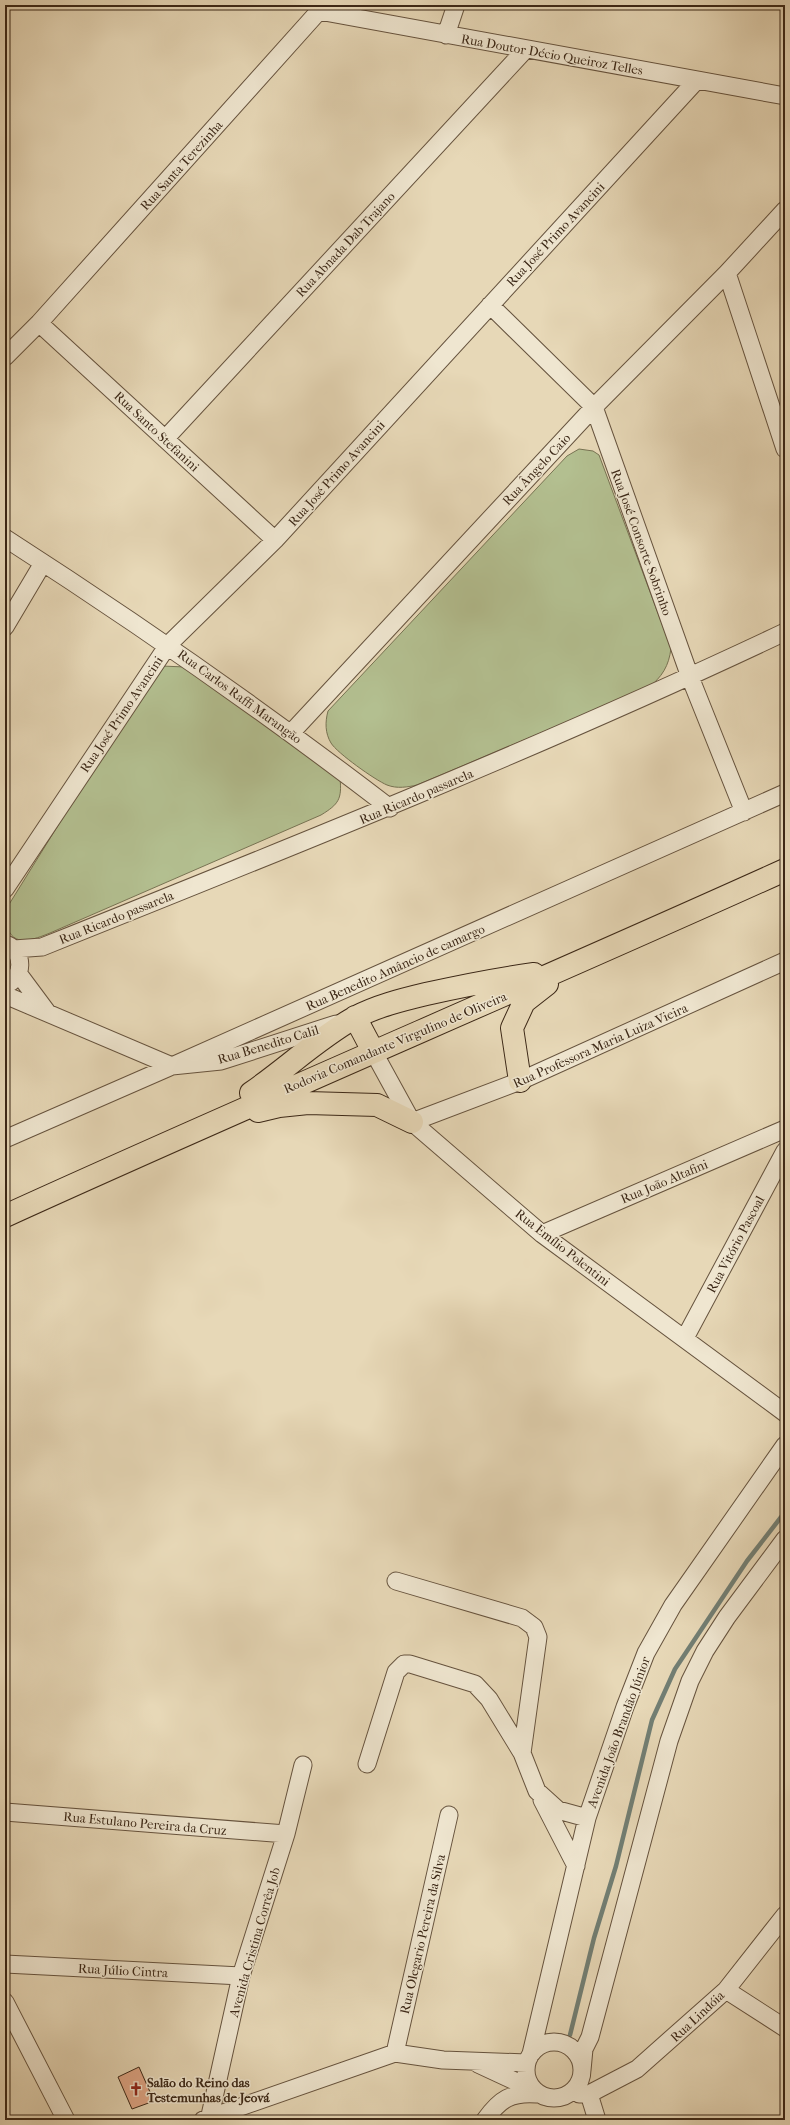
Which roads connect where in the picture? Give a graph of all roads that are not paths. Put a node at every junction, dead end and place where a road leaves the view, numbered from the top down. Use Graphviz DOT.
graph roads {
  1 [pos="456,5"];
  2 [pos="321,8"];
  3 [pos="446,35"];
  4 [pos="525,50"];
  5 [pos="697,80"];
  6 [pos="785,96"];
  7 [pos="785,210"];
  8 [pos="727,273"];
  9 [pos="490,305"];
  10 [pos="39,323"];
  11 [pos="5,357"];
  12 [pos="594,407"];
  13 [pos="165,439"];
  14 [pos="785,449"];
  15 [pos="5,538"];
  16 [pos="275,540"];
  17 [pos="43,563"];
  18 [pos="5,627"];
  19 [pos="785,632"];
  20 [pos="168,645"];
  21 [pos="690,677"];
  22 [pos="291,733"];
  23 [pos="785,793"];
  24 [pos="390,808"];
  25 [pos="744,812"];
  26 [pos="785,870"];
  27 [pos="5,889"];
  28 [pos="10,947"];
  29 [pos="42,947"];
  30 [pos="785,961"];
  31 [pos="565,969"];
  32 [pos="19,971"];
  33 [pos="5,985"];
  34 [pos="5,995"];
  35 [pos="47,1012"];
  36 [pos="355,1017"];
  37 [pos="373,1051"];
  38 [pos="172,1066"];
  39 [pos="520,1081"];
  40 [pos="412,1122"];
  41 [pos="206,1124"];
  42 [pos="785,1129"];
  43 [pos="5,1138"];
  44 [pos="785,1151"];
  45 [pos="5,1216"];
  46 [pos="542,1234"];
  47 [pos="685,1338"];
  48 [pos="785,1413"];
  49 [pos="785,1445"];
  50 [pos="785,1539"];
  51 [pos="396,1581"];
  52 [pos="522,1753"];
  53 [pos="367,1764"];
  54 [pos="303,1765"];
  55 [pos="537,1791"];
  56 [pos="5,1812"];
  57 [pos="449,1815"];
  58 [pos="587,1818"];
  59 [pos="286,1834"];
  60 [pos="576,1866"];
  61 [pos="785,1915"];
  62 [pos="5,1964"];
  63 [pos="241,1976"];
  64 [pos="726,1990"];
  65 [pos="5,2002"];
  66 [pos="785,2028"];
  67 [pos="395,2052"];
  68 [pos="529,2058"];
  69 [pos="472,2061"];
  70 [pos="582,2070"];
  71 [pos="536,2092"];
  72 [pos="570,2094"];
  73 [pos="590,2094"];
  74 [pos="207,2119"];
  75 [pos="66,2120"];
  76 [pos="485,2120"];
  77 [pos="598,2120"];
  1 -- 3 [label="street"];
  2 -- 3 [label="street, Rua Doutor Décio Queiroz Telles"];
  2 -- 10 [label="street, Rua Santa Terezinha"];
  3 -- 4 [label="street, Rua Doutor Décio Queiroz Telles"];
  4 -- 5 [label="street, Rua Doutor Décio Queiroz Telles"];
  4 -- 13 [label="street, Rua Abnada Dab Trajano"];
  5 -- 6 [label="street, Rua Doutor Décio Queiroz Telles"];
  5 -- 9 [label="street, Rua José Primo Avancini"];
  7 -- 8 [label="street, Rua Ângelo Caio"];
  8 -- 12 [label="street, Rua Ângelo Caio"];
  8 -- 14 [label="street"];
  9 -- 12 [label="street, Rua José Consorte Sobrinho"];
  9 -- 16 [label="street, Rua José Primo Avancini"];
  10 -- 11 [label="street, Rua Santa Terezinha"];
  10 -- 13 [label="street, Rua Santo Stefanini"];
  12 -- 21 [label="street, Rua José Consorte Sobrinho"];
  12 -- 22 [label="street, Rua Ângelo Caio"];
  13 -- 16 [label="street, Rua Santo Stefanini"];
  15 -- 17 [label="street, Rua Carlos Raffi Marangão"];
  16 -- 20 [label="street, Rua José Primo Avancini"];
  17 -- 18 [label="street"];
  17 -- 20 [label="street, Rua Carlos Raffi Marangão"];
  19 -- 21 [label="street, Rua Ricardo passarela"];
  20 -- 22 [label="street, Rua Carlos Raffi Marangão"];
  20 -- 27 [label="street, Rua José Primo Avancini"];
  21 -- 24 [label="street, Rua Ricardo passarela"];
  21 -- 25 [label="street, Rua José Consorte Sobrinho"];
  22 -- 24 [label="street, Rua Carlos Raffi Marangão"];
  23 -- 25 [label="street, Rua Benedito Amâncio de camargo"];
  24 -- 29 [label="street, Rua Ricardo passarela"];
  25 -- 38 [label="street, Rua Benedito Amâncio de camargo"];
  26 -- 31 [label="highway, Rodovia Comandante Virgulino de Oliveira"];
  28 -- 29 [label="street, Rua Ricardo passarela"];
  28 -- 32 [label="street"];
  29 -- 32 [label="street, Rua Ricardo passarela"];
  30 -- 39 [label="street, Rua Professora Maria Luiza Vieira"];
  31 -- 36 [label="highway"];
  31 -- 37 [label="highway, Rodovia Comandante Virgulino de Oliveira"];
  31 -- 39 [label="highway"];
  32 -- 33 [label="street, Rua Ricardo passarela"];
  32 -- 35 [label="street"];
  34 -- 35 [label="street"];
  35 -- 38 [label="street"];
  36 -- 37 [label="highway"];
  36 -- 38 [label="street, Rua Benedito Calil"];
  36 -- 41 [label="highway"];
  37 -- 40 [label="street, Rua Emílio Polentini"];
  37 -- 41 [label="highway, Rodovia Comandante Virgulino de Oliveira"];
  38 -- 43 [label="street, Rua Benedito Amâncio de camargo"];
  39 -- 40 [label="street, Rua Professora Maria Luiza Vieira"];
  40 -- 41 [label="highway"];
  40 -- 46 [label="street, Rua Emílio Polentini"];
  41 -- 45 [label="highway, Rodovia Comandante Virgulino de Oliveira"];
  42 -- 46 [label="street, Rua João Altafini"];
  44 -- 47 [label="street, Rua Vitório Pascoal"];
  46 -- 47 [label="street, Rua Emílio Polentini"];
  47 -- 48 [label="street, Rua Emílio Polentini"];
  49 -- 58 [label="street, Avenida João Brandão Júnior"];
  50 -- 70 [label="street"];
  51 -- 52 [label="street"];
  52 -- 53 [label="street"];
  52 -- 55 [label="street"];
  54 -- 59 [label="street, Avenida Cristina Corrêa Job"];
  55 -- 58 [label="street"];
  55 -- 60 [label="street"];
  56 -- 59 [label="street, Rua Estulano Pereira da Cruz"];
  57 -- 67 [label="street, Rua Olegario Pereira da Silva"];
  58 -- 60 [label="street, Avenida João Brandão Júnior"];
  59 -- 63 [label="street, Avenida Cristina Corrêa Job"];
  60 -- 68 [label="street, Avenida João Brandão Júnior"];
  61 -- 64 [label="street, Rua Lindóia"];
  62 -- 63 [label="street, Rua Júlio Cintra"];
  63 -- 74 [label="street, Avenida Cristina Corrêa Job"];
  64 -- 66 [label="street"];
  64 -- 73 [label="street, Rua Lindóia"];
  65 -- 75 [label="street"];
  67 -- 69 [label="street"];
  67 -- 74 [label="street"];
  68 -- 69 [label="street"];
  68 -- 70 [label="street"];
  68 -- 71 [label="street"];
  69 -- 71 [label="street"];
  70 -- 72 [label="street"];
  71 -- 72 [label="street"];
  71 -- 76 [label="street"];
  72 -- 73 [label="street"];
  73 -- 77 [label="street"];
}
